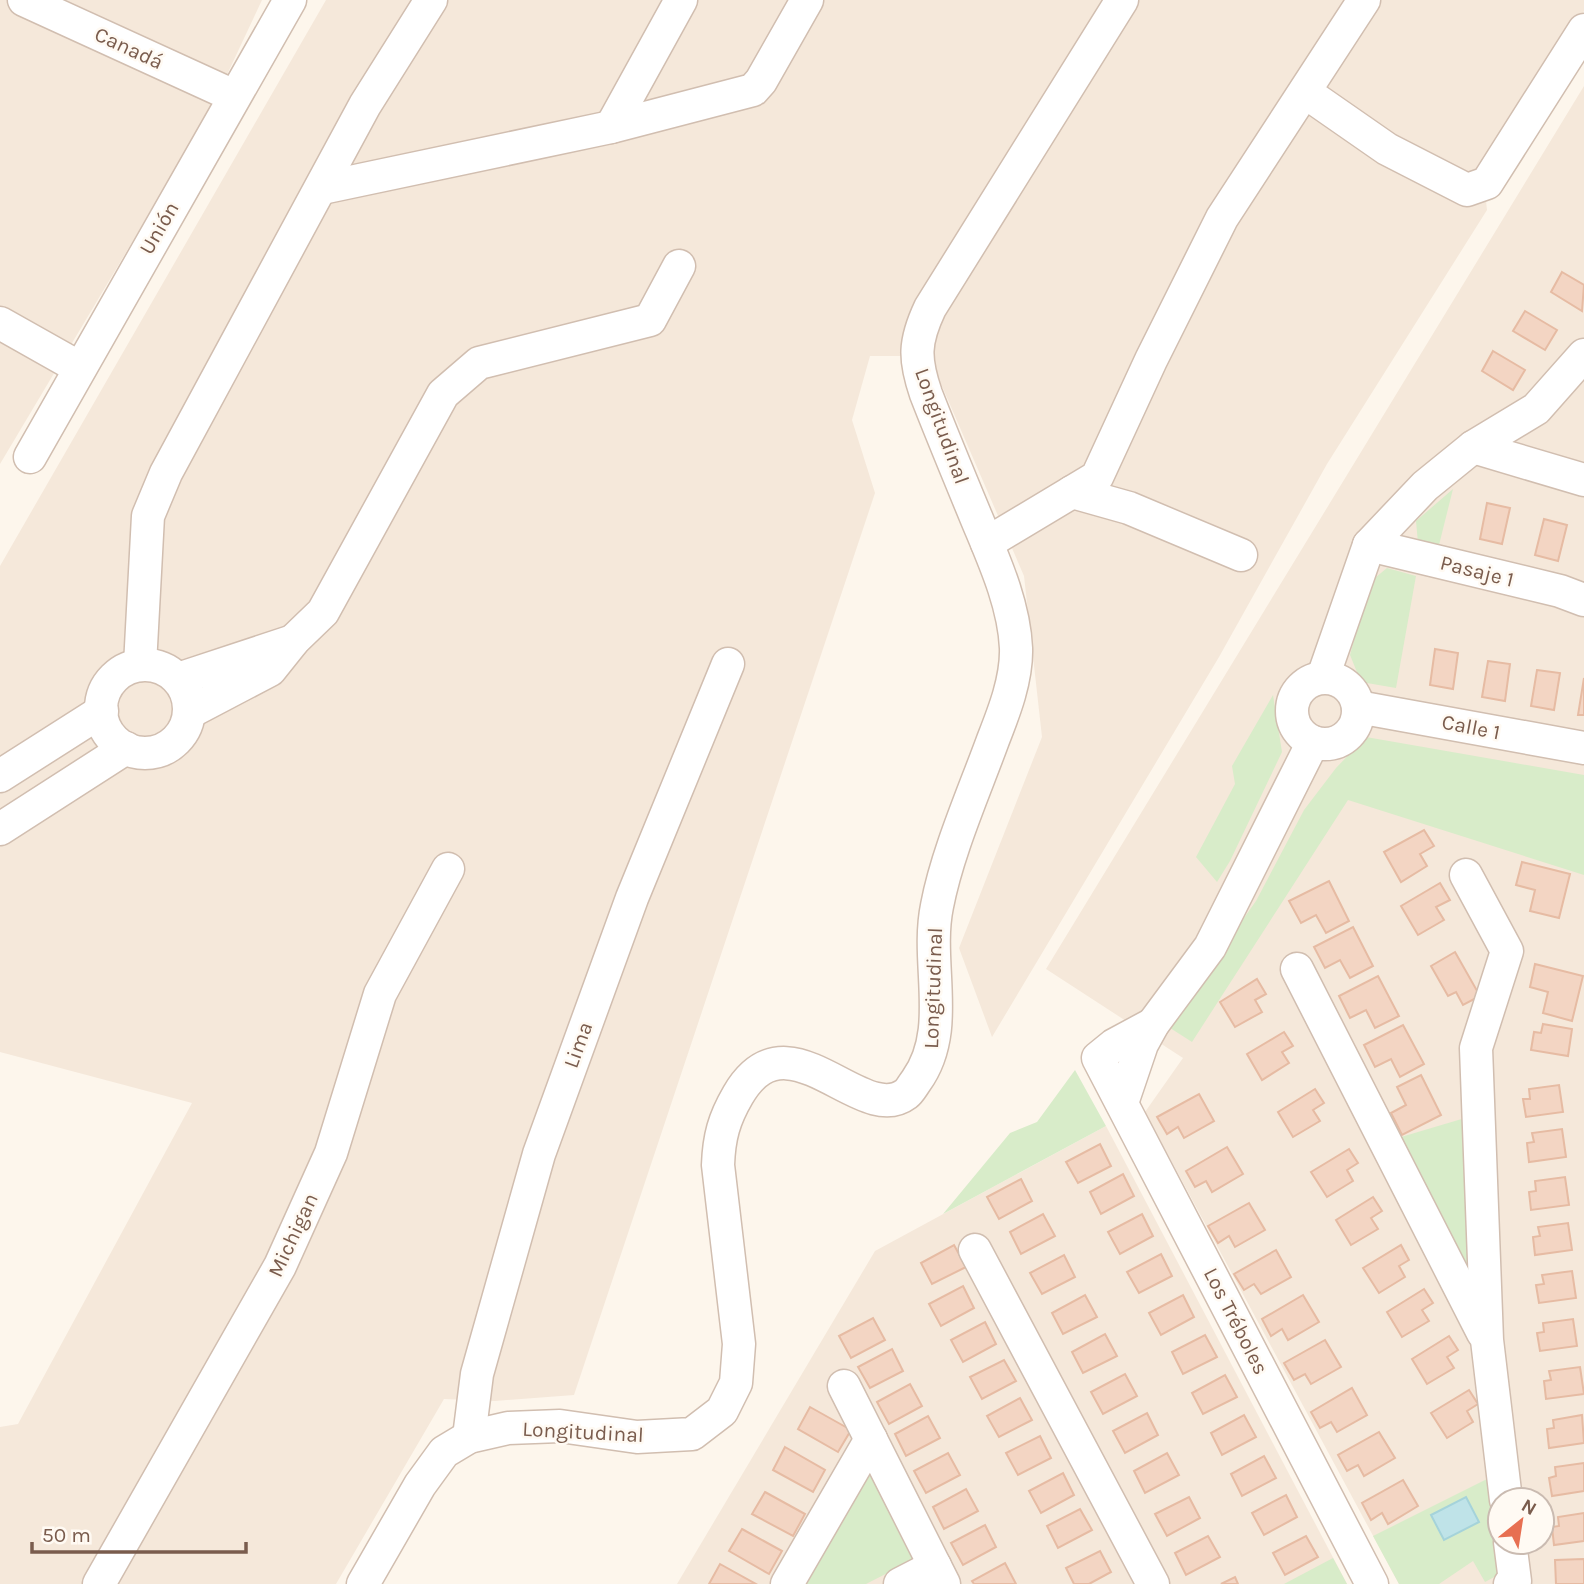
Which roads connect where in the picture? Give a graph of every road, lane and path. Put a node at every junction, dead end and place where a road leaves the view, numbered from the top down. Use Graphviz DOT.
graph roads {
  1 [pos="24,0"];
  2 [pos="290,0"];
  3 [pos="431,0"];
  4 [pos="681,0"];
  5 [pos="807,0"];
  6 [pos="1122,0"];
  7 [pos="1364,0"];
  8 [pos="1584,30"];
  9 [pos="1305,92"];
  10 [pos="234,96"];
  11 [pos="611,127"];
  12 [pos="322,188"];
  13 [pos="679,266"];
  14 [pos="0,323"];
  15 [pos="1582,360"];
  16 [pos="79,368"];
  17 [pos="1473,447"];
  18 [pos="30,457"];
  19 [pos="1584,480"];
  20 [pos="1072,492"];
  21 [pos="987,543"];
  22 [pos="1369,545"];
  23 [pos="1241,555"];
  24 [pos="1584,600"];
  25 [pos="294,640"];
  26 [pos="728,664"];
  27 [pos="140,665"];
  28 [pos="1323,677"];
  29 [pos="178,679"];
  30 [pos="1358,708"];
  31 [pos="102,711"];
  32 [pos="190,712"];
  33 [pos="1312,742"];
  34 [pos="126,748"];
  35 [pos="1584,748"];
  36 [pos="0,776"];
  37 [pos="0,829"];
  38 [pos="448,869"];
  39 [pos="1466,875"];
  40 [pos="1297,969"];
  41 [pos="1153,1024"];
  42 [pos="1122,1103"];
  43 [pos="975,1250"];
  44 [pos="1487,1340"];
  45 [pos="844,1386"];
  46 [pos="468,1437"];
  47 [pos="872,1439"];
  48 [pos="1504,1486"];
  49 [pos="1512,1556"];
  50 [pos="939,1575"];
  51 [pos="99,1584"];
  52 [pos="363,1584"];
  53 [pos="787,1584"];
  54 [pos="900,1584"];
  55 [pos="1153,1584"];
  56 [pos="1372,1584"];
  57 [pos="1510,1584"];
  1 -- 10 [label="street, Canadá"];
  2 -- 10 [label="street, Unión"];
  3 -- 12 [label="street"];
  4 -- 11 [label="street"];
  5 -- 11 [label="street"];
  6 -- 21 [label="street, Longitudinal"];
  7 -- 9 [label="street"];
  8 -- 9 [label="street"];
  9 -- 20 [label="street"];
  10 -- 16 [label="street, Unión"];
  11 -- 12 [label="street"];
  12 -- 27 [label="street"];
  13 -- 25 [label="street"];
  14 -- 16 [label="street"];
  15 -- 17 [label="street"];
  16 -- 18 [label="street, Unión"];
  17 -- 19 [label="street"];
  17 -- 22 [label="street"];
  20 -- 21 [label="street"];
  20 -- 23 [label="street"];
  21 -- 46 [label="street, Longitudinal"];
  22 -- 24 [label="street, Pasaje 1"];
  22 -- 28 [label="street"];
  25 -- 29 [label="street"];
  25 -- 32 [label="street"];
  26 -- 46 [label="street, Lima"];
  27 -- 29 [label="street"];
  27 -- 31 [label="street"];
  28 -- 30 [label="street"];
  28 -- 33 [label="street"];
  29 -- 32 [label="street"];
  30 -- 33 [label="street"];
  30 -- 35 [label="street, Calle 1"];
  31 -- 34 [label="street"];
  31 -- 36 [label="street"];
  32 -- 34 [label="street"];
  33 -- 41 [label="street"];
  34 -- 37 [label="street"];
  38 -- 51 [label="street, Michigan"];
  39 -- 44 [label="street"];
  40 -- 44 [label="street"];
  41 -- 42 [label="street"];
  41 -- 42 [label="street, Los Tréboles"];
  42 -- 56 [label="street, Los Tréboles"];
  43 -- 55 [label="street"];
  44 -- 48 [label="street"];
  45 -- 47 [label="street"];
  46 -- 52 [label="street, Longitudinal"];
  47 -- 50 [label="street"];
  47 -- 53 [label="street"];
  49 -- 57 [label="street"];
  50 -- 54 [label="street"];
}
